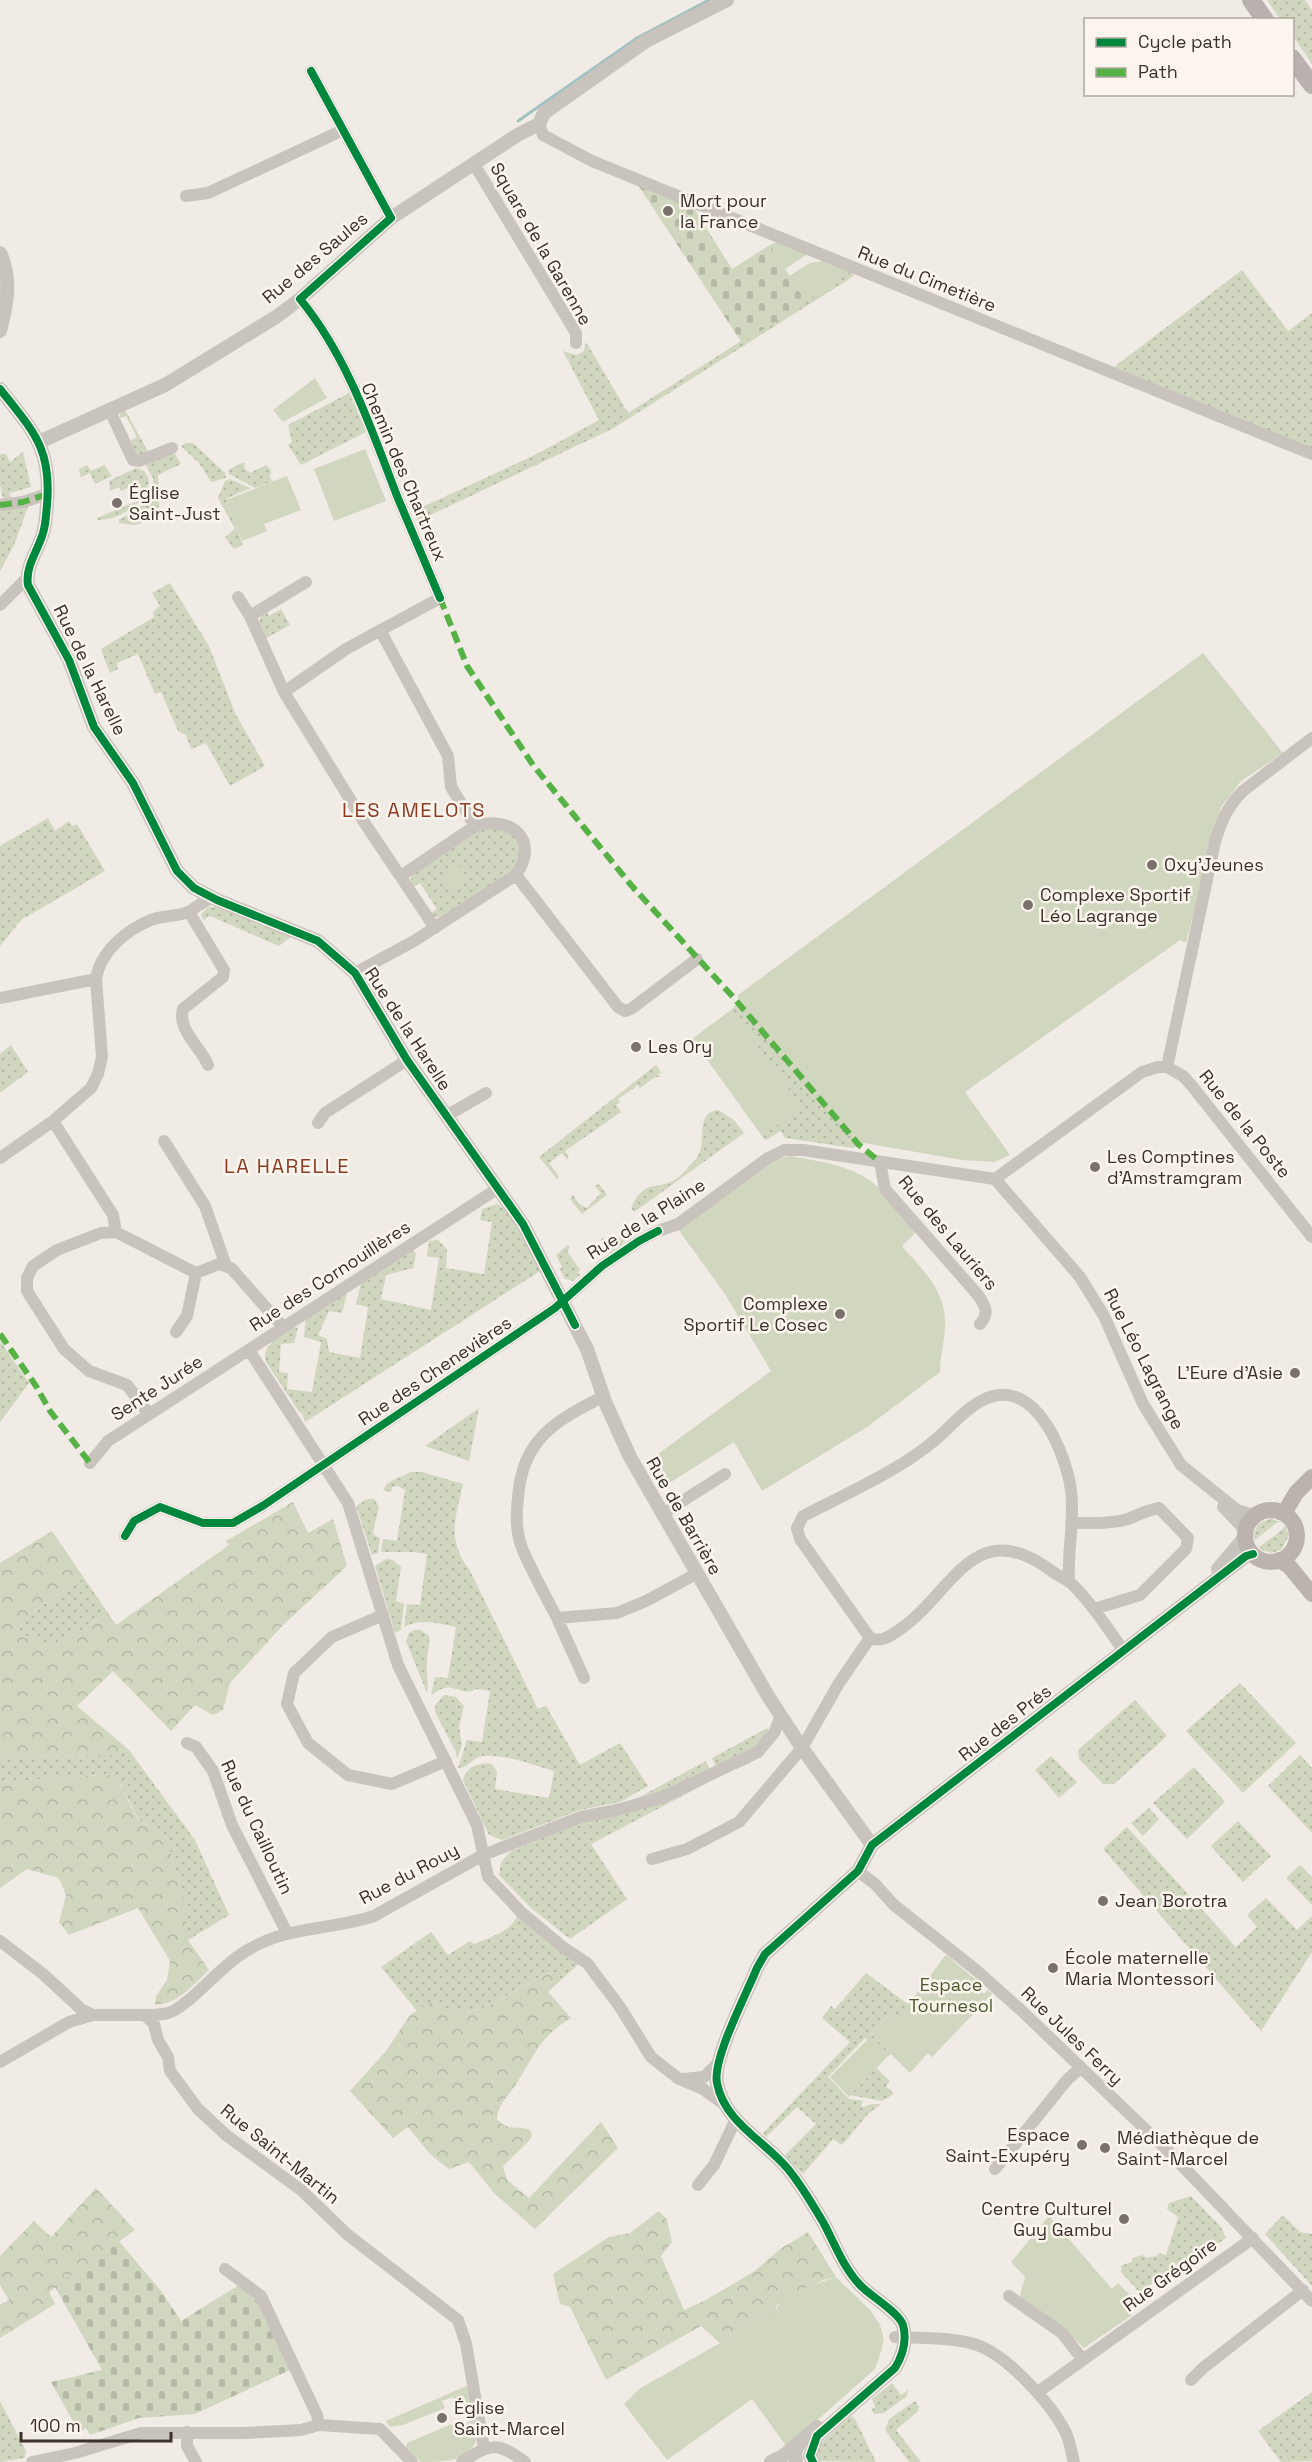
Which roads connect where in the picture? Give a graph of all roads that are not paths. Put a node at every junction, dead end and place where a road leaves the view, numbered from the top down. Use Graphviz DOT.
graph roads {
  1 [pos="727,0"];
  2 [pos="1251,0"];
  3 [pos="1263,18"];
  4 [pos="1294,59"];
  5 [pos="311,71"];
  6 [pos="1312,85"];
  7 [pos="539,124"];
  8 [pos="344,130"];
  9 [pos="474,164"];
  10 [pos="186,196"];
  11 [pos="391,218"];
  12 [pos="0,253"];
  13 [pos="300,299"];
  14 [pos="0,331"];
  15 [pos="576,343"];
  16 [pos="0,389"];
  17 [pos="110,410"];
  18 [pos="39,442"];
  19 [pos="172,448"];
  20 [pos="1312,454"];
  21 [pos="48,494"];
  22 [pos="0,505"];
  23 [pos="27,578"];
  24 [pos="306,582"];
  25 [pos="238,597"];
  26 [pos="0,605"];
  27 [pos="249,615"];
  28 [pos="380,630"];
  29 [pos="284,692"];
  30 [pos="1312,738"];
  31 [pos="474,826"];
  32 [pos="516,875"];
  33 [pos="401,876"];
  34 [pos="189,883"];
  35 [pos="212,898"];
  36 [pos="191,910"];
  37 [pos="435,928"];
  38 [pos="697,959"];
  39 [pos="355,974"];
  40 [pos="96,980"];
  41 [pos="0,998"];
  42 [pos="406,1060"];
  43 [pos="208,1065"];
  44 [pos="1167,1067"];
  45 [pos="486,1093"];
  46 [pos="446,1116"];
  47 [pos="53,1121"];
  48 [pos="318,1123"];
  49 [pos="164,1141"];
  50 [pos="0,1158"];
  51 [pos="880,1162"];
  52 [pos="994,1179"];
  53 [pos="497,1188"];
  54 [pos="116,1232"];
  55 [pos="1312,1237"];
  56 [pos="226,1266"];
  57 [pos="196,1273"];
  58 [pos="562,1300"];
  59 [pos="980,1324"];
  60 [pos="283,1327"];
  61 [pos="176,1332"];
  62 [pos="249,1350"];
  63 [pos="604,1396"];
  64 [pos="149,1414"];
  65 [pos="90,1463"];
  66 [pos="324,1464"];
  67 [pos="725,1474"];
  68 [pos="1191,1474"];
  69 [pos="1312,1478"];
  70 [pos="1312,1489"];
  71 [pos="1280,1512"];
  72 [pos="1259,1513"];
  73 [pos="662,1514"];
  74 [pos="1071,1523"];
  75 [pos="1296,1530"];
  76 [pos="1246,1534"];
  77 [pos="125,1536"];
  78 [pos="1294,1548"];
  79 [pos="1253,1554"];
  80 [pos="1279,1560"];
  81 [pos="696,1574"];
  82 [pos="1069,1582"];
  83 [pos="1312,1582"];
  84 [pos="1312,1594"];
  85 [pos="1180,1606"];
  86 [pos="1094,1609"];
  87 [pos="383,1615"];
  88 [pos="557,1618"];
  89 [pos="870,1638"];
  90 [pos="1123,1650"];
  91 [pos="584,1678"];
  92 [pos="781,1716"];
  93 [pos="187,1743"];
  94 [pos="802,1748"];
  95 [pos="446,1761"];
  96 [pos="872,1845"];
  97 [pos="483,1855"];
  98 [pos="652,1859"];
  99 [pos="858,1871"];
  100 [pos="287,1934"];
  101 [pos="0,1941"];
  102 [pos="181,2007"];
  103 [pos="145,2015"];
  104 [pos="93,2016"];
  105 [pos="158,2040"];
  106 [pos="0,2062"];
  107 [pos="718,2063"];
  108 [pos="1080,2068"];
  109 [pos="679,2079"];
  110 [pos="724,2104"];
  111 [pos="736,2119"];
  112 [pos="995,2169"];
  113 [pos="698,2185"];
  114 [pos="1252,2238"];
  115 [pos="225,2269"];
  116 [pos="1303,2290"];
  117 [pos="1009,2296"];
  118 [pos="1312,2301"];
  119 [pos="900,2337"];
  120 [pos="1083,2360"];
  121 [pos="1191,2380"];
  122 [pos="1038,2392"];
  123 [pos="319,2425"];
  124 [pos="187,2432"];
  125 [pos="799,2444"];
  126 [pos="484,2448"];
  127 [pos="32,2462"];
  128 [pos="196,2462"];
  129 [pos="412,2462"];
  130 [pos="462,2462"];
  131 [pos="525,2462"];
  132 [pos="771,2462"];
  133 [pos="796,2462"];
  134 [pos="813,2462"];
  135 [pos="1074,2462"];
  1 -- 7 [label="street, Rue des Saules"];
  2 -- 3 [label="main road"];
  4 -- 6 [label="main road"];
  5 -- 8 [label="street"];
  7 -- 9 [label="street, Rue des Saules"];
  7 -- 20 [label="street, Rue du Cimetière"];
  8 -- 10 [label="street"];
  8 -- 11 [label="street"];
  9 -- 11 [label="street, Rue des Saules"];
  9 -- 15 [label="street, Square de la Garenne"];
  11 -- 13 [label="street, Rue des Saules"];
  12 -- 14 [label="street"];
  13 -- 17 [label="street, Rue des Saules"];
  13 -- 28 [label="street, Chemin des Chartreux"];
  16 -- 18 [label="street"];
  17 -- 18 [label="street, Rue des Saules"];
  17 -- 19 [label="street"];
  18 -- 21 [label="street"];
  21 -- 22 [label="street"];
  21 -- 23 [label="street"];
  23 -- 26 [label="street"];
  23 -- 34 [label="street, Rue de la Harelle"];
  24 -- 27 [label="street"];
  25 -- 27 [label="street"];
  27 -- 29 [label="street"];
  28 -- 29 [label="street"];
  28 -- 31 [label="street"];
  29 -- 33 [label="street"];
  30 -- 44 [label="street"];
  31 -- 32 [label="street"];
  31 -- 33 [label="street"];
  32 -- 37 [label="street"];
  32 -- 38 [label="street"];
  33 -- 37 [label="street"];
  34 -- 35 [label="street, Rue de la Harelle"];
  34 -- 36 [label="street"];
  35 -- 36 [label="street"];
  35 -- 39 [label="street, Rue de la Harelle"];
  36 -- 40 [label="street"];
  36 -- 43 [label="street"];
  37 -- 39 [label="street"];
  39 -- 42 [label="street, Rue de la Harelle"];
  40 -- 41 [label="street"];
  40 -- 47 [label="street"];
  42 -- 46 [label="street, Rue de la Harelle"];
  42 -- 48 [label="street"];
  44 -- 52 [label="street"];
  44 -- 55 [label="street, Rue de la Poste"];
  45 -- 46 [label="street"];
  46 -- 53 [label="street, Rue de la Harelle"];
  47 -- 50 [label="street"];
  47 -- 54 [label="street"];
  49 -- 56 [label="street"];
  51 -- 52 [label="street"];
  51 -- 58 [label="street, Rue de la Plaine"];
  51 -- 59 [label="street, Rue des Lauriers"];
  52 -- 68 [label="street, Rue Léo Lagrange"];
  53 -- 58 [label="street, Rue de Barrière"];
  53 -- 60 [label="street, Rue des Cornouillères"];
  54 -- 57 [label="street"];
  54 -- 64 [label="street"];
  56 -- 57 [label="street"];
  56 -- 60 [label="street"];
  57 -- 61 [label="street"];
  58 -- 63 [label="street, Rue de Barrière"];
  58 -- 66 [label="street, Rue des Chenevières"];
  60 -- 62 [label="street, Rue des Cornouillères"];
  62 -- 64 [label="street, Sente Jurée"];
  62 -- 66 [label="street, Rue des Cornouillères"];
  63 -- 73 [label="street, Rue de Barrière"];
  63 -- 88 [label="street"];
  64 -- 65 [label="street, Sente Jurée"];
  66 -- 77 [label="street"];
  66 -- 87 [label="street"];
  67 -- 73 [label="street"];
  68 -- 72 [label="street, Rue Léo Lagrange"];
  68 -- 76 [label="street, Rue Léo Lagrange"];
  69 -- 71 [label="main road"];
  70 -- 75 [label="main road"];
  71 -- 72 [label="main road"];
  71 -- 75 [label="main road"];
  72 -- 76 [label="main road"];
  73 -- 81 [label="street, Rue de Barrière"];
  74 -- 82 [label="street"];
  74 -- 86 [label="street"];
  74 -- 89 [label="street"];
  75 -- 78 [label="main road"];
  76 -- 79 [label="main road"];
  76 -- 85 [label="street, Rue des Prés"];
  78 -- 80 [label="main road"];
  78 -- 83 [label="main road"];
  79 -- 80 [label="main road"];
  79 -- 85 [label="street, Rue des Prés"];
  80 -- 84 [label="main road"];
  81 -- 88 [label="street"];
  81 -- 92 [label="street, Rue de Barrière"];
  82 -- 86 [label="street"];
  82 -- 89 [label="street"];
  85 -- 90 [label="street, Rue des Prés"];
  86 -- 90 [label="street"];
  87 -- 95 [label="street"];
  87 -- 95 [label="street"];
  88 -- 91 [label="street"];
  89 -- 94 [label="street"];
  90 -- 96 [label="street, Rue des Prés"];
  92 -- 94 [label="street, Rue de Barrière"];
  92 -- 97 [label="street"];
  93 -- 100 [label="street, Rue du Cailloutin"];
  94 -- 96 [label="street, Rue de Barrière"];
  94 -- 98 [label="street"];
  95 -- 97 [label="street"];
  96 -- 99 [label="street, Rue des Prés"];
  97 -- 100 [label="street, Rue du Rouy"];
  97 -- 109 [label="street, Rue du Rouy"];
  99 -- 107 [label="street, Rue des Prés"];
  99 -- 108 [label="street, Rue Jules Ferry"];
  100 -- 102 [label="street, Rue du Rouy"];
  101 -- 104 [label="street"];
  102 -- 103 [label="street, Rue du Rouy"];
  102 -- 105 [label="street, Rue du Rouy"];
  103 -- 104 [label="street"];
  103 -- 105 [label="street, Rue Saint-Martin"];
  104 -- 106 [label="street"];
  105 -- 126 [label="street, Rue Saint-Martin"];
  107 -- 109 [label="street"];
  107 -- 110 [label="street"];
  108 -- 112 [label="street"];
  108 -- 114 [label="street, Rue Jules Ferry"];
  109 -- 110 [label="street, Rue du Rouy"];
  110 -- 111 [label="street"];
  111 -- 113 [label="street"];
  111 -- 119 [label="street"];
  114 -- 116 [label="street"];
  114 -- 120 [label="street, Rue Grégoire"];
  115 -- 123 [label="street"];
  116 -- 118 [label="street"];
  116 -- 121 [label="street"];
  117 -- 120 [label="street"];
  119 -- 122 [label="street"];
  119 -- 125 [label="street"];
  119 -- 134 [label="street"];
  120 -- 122 [label="street, Rue Grégoire"];
  122 -- 135 [label="street"];
  123 -- 124 [label="street"];
  123 -- 129 [label="street"];
  124 -- 127 [label="street"];
  124 -- 128 [label="street"];
  125 -- 132 [label="street"];
  125 -- 133 [label="street"];
  126 -- 130 [label="street"];
  126 -- 131 [label="street"];
}
